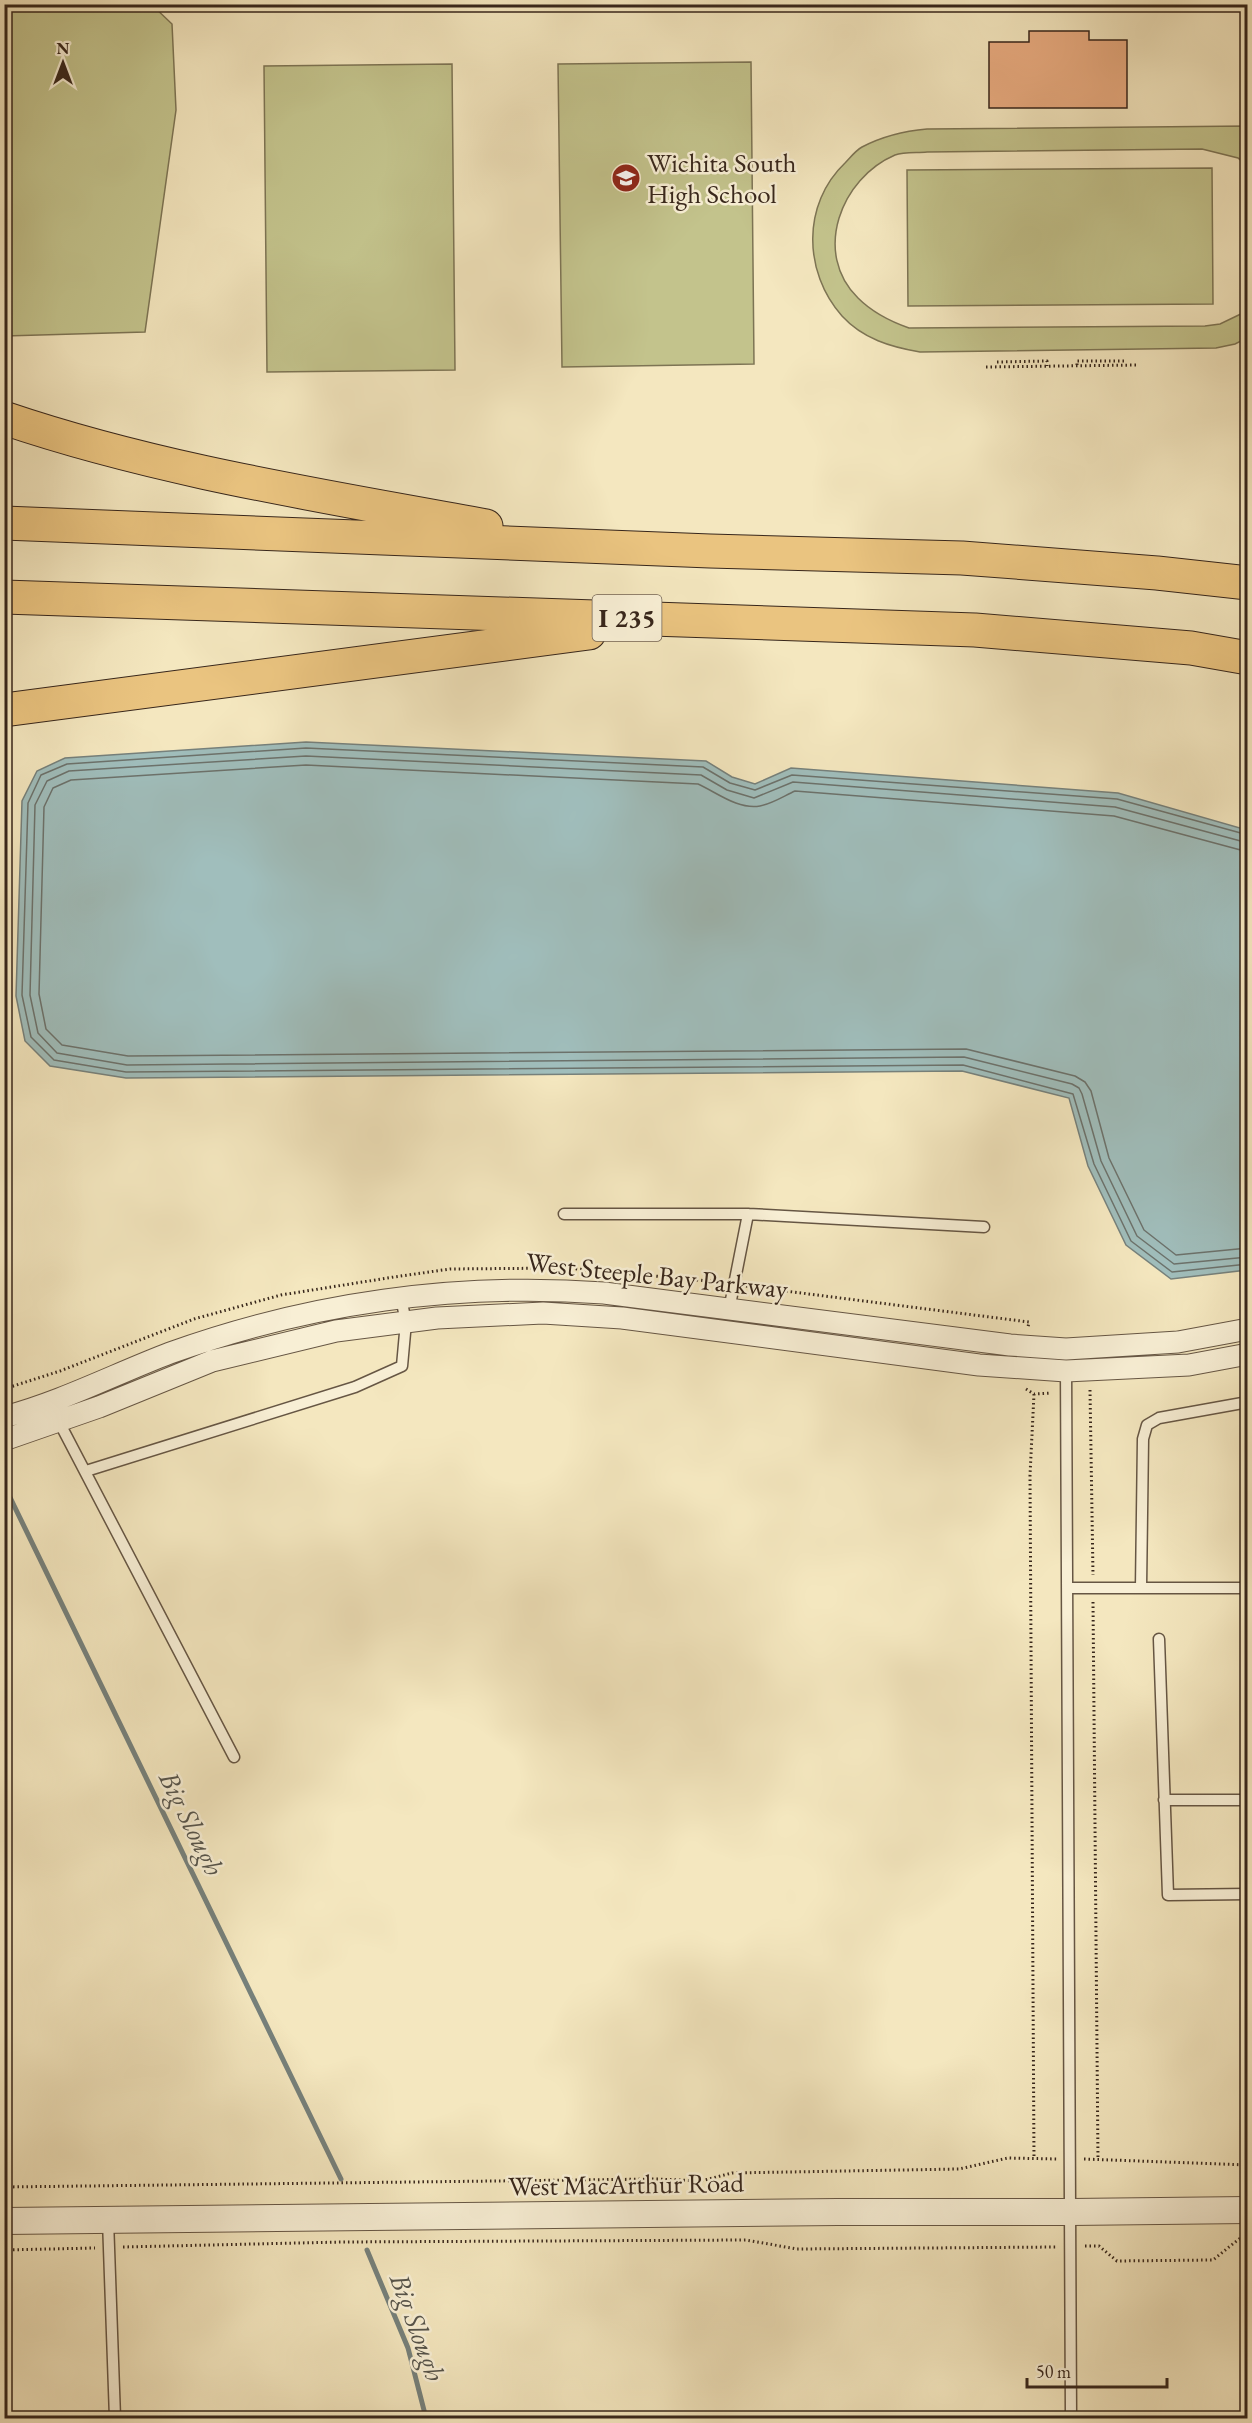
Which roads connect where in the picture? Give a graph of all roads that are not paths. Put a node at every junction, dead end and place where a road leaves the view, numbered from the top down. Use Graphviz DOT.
graph roads {
  1 [pos="4,418"];
  2 [pos="4,524"];
  3 [pos="600,547"];
  4 [pos="1248,583"];
  5 [pos="4,597"];
  6 [pos="687,620"];
  7 [pos="1248,658"];
  8 [pos="4,710"];
  9 [pos="564,1214"];
  10 [pos="748,1214"];
  11 [pos="984,1227"];
  12 [pos="401,1298"];
  13 [pos="729,1308"];
  14 [pos="406,1322"];
  15 [pos="1248,1329"];
  16 [pos="730,1332"];
  17 [pos="1066,1348"];
  18 [pos="1248,1354"];
  19 [pos="1066,1381"];
  20 [pos="48,1402"];
  21 [pos="1248,1402"];
  22 [pos="4,1417"];
  23 [pos="60,1421"];
  24 [pos="4,1440"];
  25 [pos="86,1471"];
  26 [pos="1067,1588"];
  27 [pos="1141,1588"];
  28 [pos="1248,1588"];
  29 [pos="1159,1639"];
  30 [pos="234,1757"];
  31 [pos="1164,1800"];
  32 [pos="1248,1800"];
  33 [pos="1248,1894"];
  34 [pos="1248,2210"];
  35 [pos="1071,2212"];
  36 [pos="108,2220"];
  37 [pos="4,2221"];
  38 [pos="115,2418"];
  39 [pos="1071,2418"];
  1 -- 3 [label="highway"];
  2 -- 3 [label="highway"];
  3 -- 4 [label="highway"];
  5 -- 6 [label="highway, I 235"];
  6 -- 7 [label="highway, I 235"];
  6 -- 8 [label="highway"];
  9 -- 10 [label="lane"];
  10 -- 11 [label="lane"];
  10 -- 13 [label="lane"];
  12 -- 13 [label="street, West Steeple Bay Parkway"];
  12 -- 14 [label="lane"];
  12 -- 20 [label="street, West Steeple Bay Parkway"];
  13 -- 16 [label="lane"];
  13 -- 17 [label="street, West Steeple Bay Parkway"];
  14 -- 16 [label="street, West Steeple Bay Parkway"];
  14 -- 23 [label="street, West Steeple Bay Parkway"];
  14 -- 25 [label="lane"];
  15 -- 17 [label="street, West Steeple Bay Parkway"];
  16 -- 19 [label="street, West Steeple Bay Parkway"];
  17 -- 19 [label="lane"];
  18 -- 19 [label="street, West Steeple Bay Parkway"];
  19 -- 26 [label="lane"];
  20 -- 22 [label="street, West Steeple Bay Parkway"];
  20 -- 23 [label="lane"];
  21 -- 27 [label="lane"];
  23 -- 24 [label="street, West Steeple Bay Parkway"];
  23 -- 25 [label="lane"];
  25 -- 30 [label="lane"];
  26 -- 27 [label="lane"];
  26 -- 35 [label="lane"];
  27 -- 28 [label="lane"];
  29 -- 31 [label="lane"];
  31 -- 32 [label="lane"];
  31 -- 33 [label="lane"];
  34 -- 35 [label="street, West MacArthur Road"];
  35 -- 36 [label="street, West MacArthur Road"];
  35 -- 39 [label="lane"];
  36 -- 37 [label="street, West MacArthur Road"];
  36 -- 38 [label="lane"];
}
